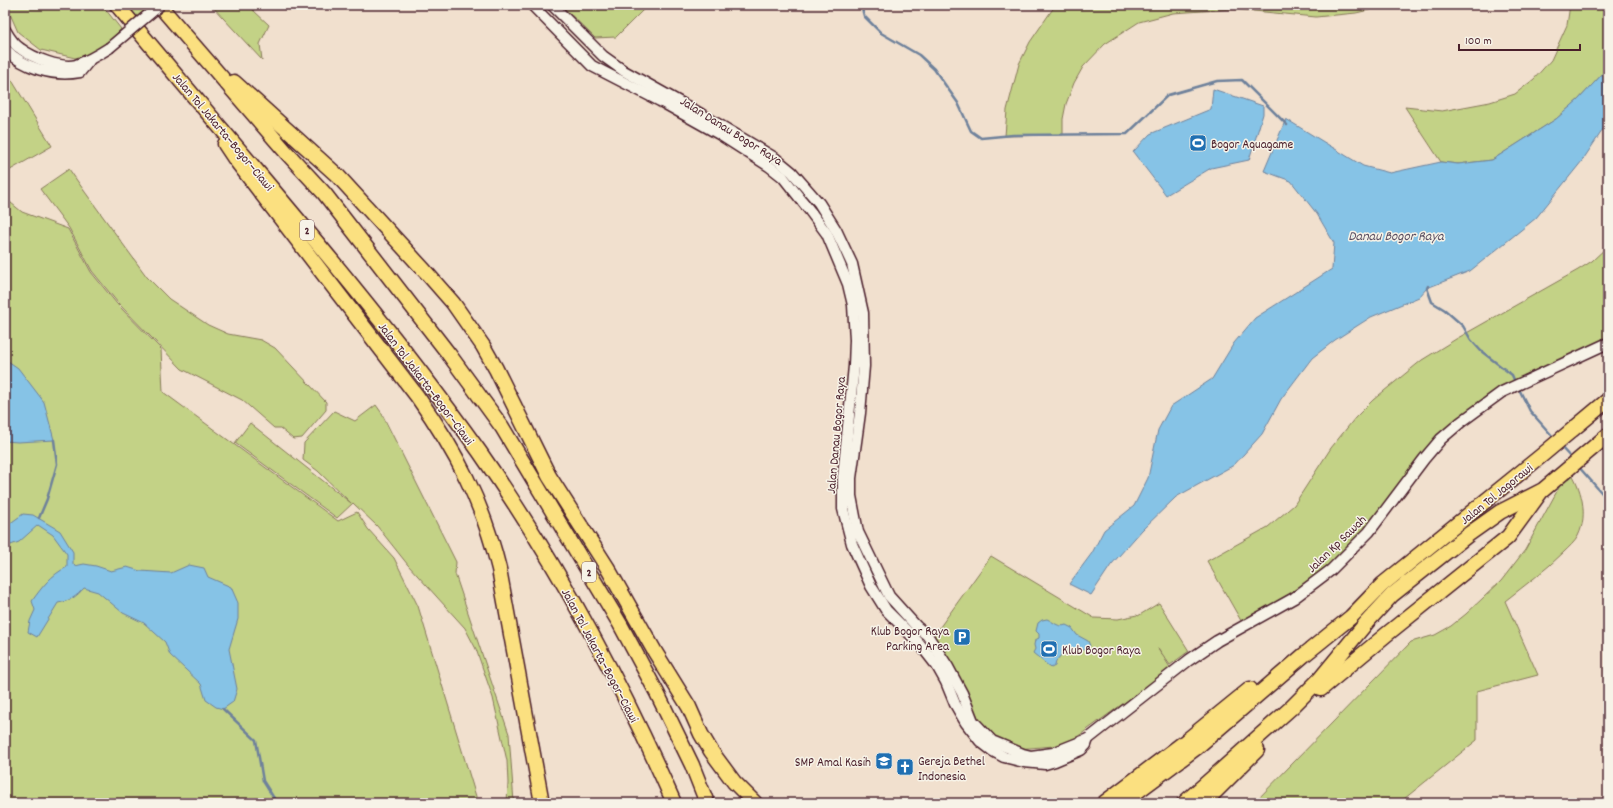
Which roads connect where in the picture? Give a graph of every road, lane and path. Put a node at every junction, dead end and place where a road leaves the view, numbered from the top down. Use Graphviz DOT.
graph roads {
  1 [pos="117,5"];
  2 [pos="160,5"];
  3 [pos="532,5"];
  4 [pos="552,5"];
  5 [pos="5,30"];
  6 [pos="5,49"];
  7 [pos="91,59"];
  8 [pos="205,60"];
  9 [pos="195,96"];
  10 [pos="1608,343"];
  11 [pos="1608,400"];
  12 [pos="1604,439"];
  13 [pos="1543,490"];
  14 [pos="1383,584"];
  15 [pos="1088,739"];
  16 [pos="542,803"];
  17 [pos="674,803"];
  18 [pos="707,803"];
  19 [pos="755,803"];
  20 [pos="1104,803"];
  21 [pos="1122,803"];
  22 [pos="1184,803"];
  23 [pos="1204,803"];
  1 -- 9 [label="highway, Jalan Tol Jakarta–Bogor–Ciawi / 2"];
  2 -- 7 [label="street, bridge"];
  2 -- 8 [label="highway, 2"];
  3 -- 15 [label="street, Jalan Danau Bogor Raya"];
  4 -- 15 [label="street, Jalan Danau Bogor Raya"];
  5 -- 7 [label="street"];
  6 -- 7 [label="street"];
  8 -- 18 [label="highway, 2"];
  8 -- 19 [label="highway"];
  9 -- 16 [label="highway"];
  9 -- 17 [label="highway, Jalan Tol Jakarta–Bogor–Ciawi / 2"];
  10 -- 15 [label="street, Jalan Kp Sawah"];
  11 -- 14 [label="highway, Jalan Tol Jagorawi"];
  12 -- 13 [label="highway, Jalan Tol Jagorawi"];
  13 -- 22 [label="highway"];
  13 -- 23 [label="highway"];
  14 -- 20 [label="highway"];
  14 -- 21 [label="highway"];
}
